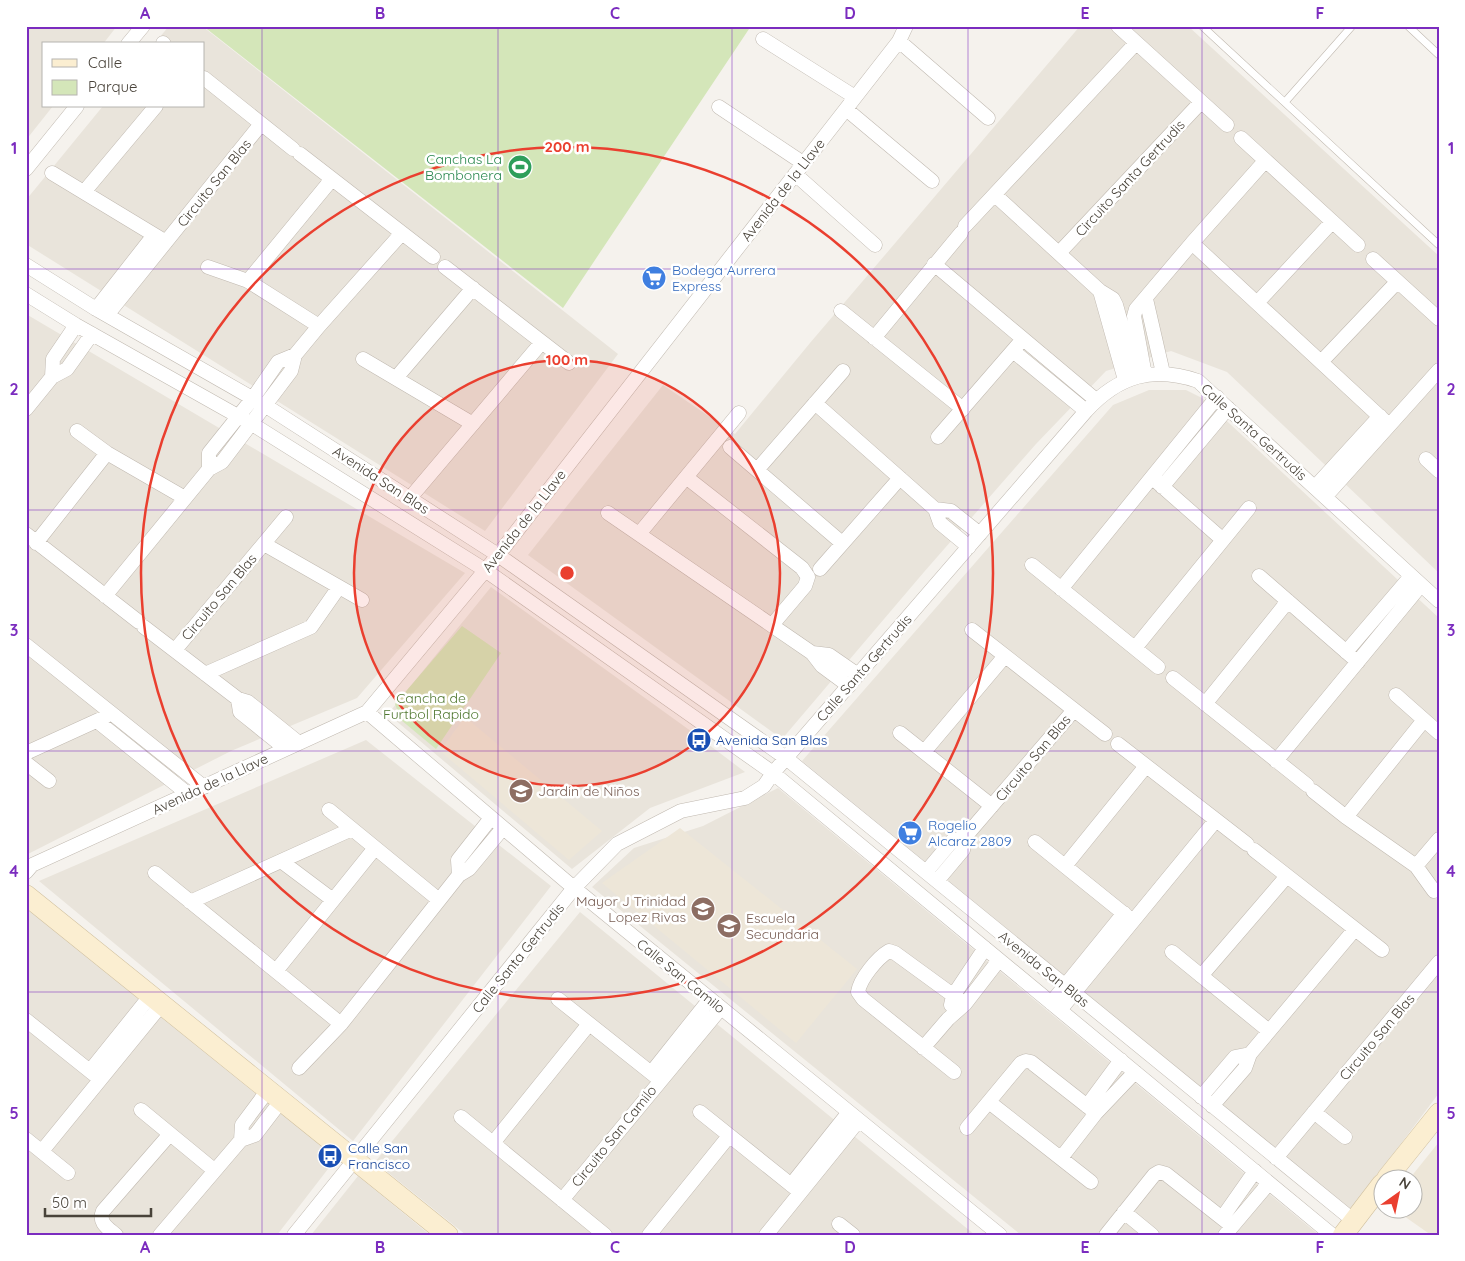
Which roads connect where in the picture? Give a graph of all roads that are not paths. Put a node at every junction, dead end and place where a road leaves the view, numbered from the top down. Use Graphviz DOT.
graph roads {
  1 [pos="1118,26"];
  2 [pos="1202,26"];
  3 [pos="1352,26"];
  4 [pos="1408,26"];
  5 [pos="902,31"];
  6 [pos="763,39"];
  7 [pos="1136,43"];
  8 [pos="1439,55"];
  9 [pos="205,79"];
  10 [pos="1201,102"];
  11 [pos="1285,102"];
  12 [pos="850,103"];
  13 [pos="719,107"];
  14 [pos="75,108"];
  15 [pos="154,108"];
  16 [pos="988,118"];
  17 [pos="261,124"];
  18 [pos="1226,125"];
  19 [pos="1240,138"];
  20 [pos="1265,161"];
  21 [pos="799,168"];
  22 [pos="26,169"];
  23 [pos="52,173"];
  24 [pos="332,179"];
  25 [pos="932,182"];
  26 [pos="84,192"];
  27 [pos="995,195"];
  28 [pos="1332,222"];
  29 [pos="402,233"];
  30 [pos="160,239"];
  31 [pos="1192,243"];
  32 [pos="875,245"];
  33 [pos="1439,245"];
  34 [pos="1358,246"];
  35 [pos="1059,253"];
  36 [pos="433,257"];
  37 [pos="1373,259"];
  38 [pos="934,264"];
  39 [pos="26,266"];
  40 [pos="208,267"];
  41 [pos="445,267"];
  42 [pos="248,282"];
  43 [pos="1397,282"];
  44 [pos="473,288"];
  45 [pos="26,294"];
  46 [pos="1146,298"];
  47 [pos="1257,303"];
  48 [pos="841,311"];
  49 [pos="101,312"];
  50 [pos="1439,320"];
  51 [pos="76,325"];
  52 [pos="319,326"];
  53 [pos="92,334"];
  54 [pos="874,338"];
  55 [pos="1023,339"];
  56 [pos="542,342"];
  57 [pos="1013,351"];
  58 [pos="295,356"];
  59 [pos="363,359"];
  60 [pos="1322,362"];
  61 [pos="569,363"];
  62 [pos="1439,370"];
  63 [pos="843,371"];
  64 [pos="1163,373"];
  65 [pos="52,377"];
  66 [pos="1136,377"];
  67 [pos="396,378"];
  68 [pos="253,398"];
  69 [pos="1217,398"];
  70 [pos="1096,400"];
  71 [pos="815,403"];
  72 [pos="266,406"];
  73 [pos="27,408"];
  74 [pos="963,408"];
  75 [pos="1228,408"];
  76 [pos="1086,411"];
  77 [pos="739,413"];
  78 [pos="238,417"];
  79 [pos="1385,421"];
  80 [pos="252,424"];
  81 [pos="473,424"];
  82 [pos="77,431"];
  83 [pos="938,437"];
  84 [pos="730,447"];
  85 [pos="107,453"];
  86 [pos="1426,459"];
  87 [pos="209,469"];
  88 [pos="757,470"];
  89 [pos="1439,471"];
  90 [pos="686,478"];
  91 [pos="900,478"];
  92 [pos="1152,478"];
  93 [pos="1162,487"];
  94 [pos="1320,492"];
  95 [pos="185,498"];
  96 [pos="410,498"];
  97 [pos="1249,508"];
  98 [pos="935,509"];
  99 [pos="608,514"];
  100 [pos="286,517"];
  101 [pos="639,534"];
  102 [pos="980,534"];
  103 [pos="31,538"];
  104 [pos="1223,540"];
  105 [pos="842,543"];
  106 [pos="264,544"];
  107 [pos="969,547"];
  108 [pos="498,555"];
  109 [pos="1032,565"];
  110 [pos="820,569"];
  111 [pos="485,570"];
  112 [pos="1259,576"];
  113 [pos="1416,580"];
  114 [pos="339,587"];
  115 [pos="1061,589"];
  116 [pos="105,596"];
  117 [pos="362,600"];
  118 [pos="1288,601"];
  119 [pos="1439,601"];
  120 [pos="772,625"];
  121 [pos="972,630"];
  122 [pos="26,645"];
  123 [pos="1135,648"];
  124 [pos="175,650"];
  125 [pos="1346,652"];
  126 [pos="1005,656"];
  127 [pos="1358,662"];
  128 [pos="1158,666"];
  129 [pos="205,674"];
  130 [pos="1173,678"];
  131 [pos="854,680"];
  132 [pos="1396,695"];
  133 [pos="1205,704"];
  134 [pos="1074,710"];
  135 [pos="367,712"];
  136 [pos="112,714"];
  137 [pos="1424,720"];
  138 [pos="97,721"];
  139 [pos="900,733"];
  140 [pos="1439,733"];
  141 [pos="1105,734"];
  142 [pos="1118,744"];
  143 [pos="293,746"];
  144 [pos="924,752"];
  145 [pos="26,753"];
  146 [pos="786,758"];
  147 [pos="1276,761"];
  148 [pos="26,763"];
  149 [pos="1146,766"];
  150 [pos="773,773"];
  151 [pos="49,782"];
  152 [pos="204,786"];
  153 [pos="188,794"];
  154 [pos="992,806"];
  155 [pos="329,810"];
  156 [pos="1346,817"];
  157 [pos="491,818"];
  158 [pos="1216,820"];
  159 [pos="352,828"];
  160 [pos="503,828"];
  161 [pos="1439,839"];
  162 [pos="1035,842"];
  163 [pos="375,848"];
  164 [pos="281,860"];
  165 [pos="1065,866"];
  166 [pos="1416,866"];
  167 [pos="26,872"];
  168 [pos="155,873"];
  169 [pos="459,876"];
  170 [pos="1287,876"];
  171 [pos="932,877"];
  172 [pos="574,888"];
  173 [pos="1434,891"];
  174 [pos="26,894"];
  175 [pos="333,900"];
  176 [pos="440,900"];
  177 [pos="190,902"];
  178 [pos="1129,917"];
  179 [pos="1356,929"];
  180 [pos="985,948"];
  181 [pos="1382,950"];
  182 [pos="1172,952"];
  183 [pos="999,960"];
  184 [pos="1439,962"];
  185 [pos="276,971"];
  186 [pos="1201,976"];
  187 [pos="1070,989"];
  188 [pos="953,996"];
  189 [pos="558,999"];
  190 [pos="156,1000"];
  191 [pos="715,1004"];
  192 [pos="965,1004"];
  193 [pos="1056,1006"];
  194 [pos="948,1019"];
  195 [pos="27,1021"];
  196 [pos="341,1024"];
  197 [pos="589,1024"];
  198 [pos="1269,1031"];
  199 [pos="923,1048"];
  200 [pos="1250,1054"];
  201 [pos="1121,1060"];
  202 [pos="299,1068"];
  203 [pos="954,1072"];
  204 [pos="1135,1072"];
  205 [pos="95,1075"];
  206 [pos="656,1077"];
  207 [pos="275,1095"];
  208 [pos="1201,1097"];
  209 [pos="989,1102"];
  210 [pos="1212,1106"];
  211 [pos="1092,1109"];
  212 [pos="140,1110"];
  213 [pos="700,1112"];
  214 [pos="1314,1112"];
  215 [pos="1439,1113"];
  216 [pos="854,1116"];
  217 [pos="461,1117"];
  218 [pos="967,1128"];
  219 [pos="170,1134"];
  220 [pos="729,1136"];
  221 [pos="1345,1137"];
  222 [pos="26,1139"];
  223 [pos="493,1143"];
  224 [pos="42,1152"];
  225 [pos="1061,1158"];
  226 [pos="1276,1158"];
  227 [pos="355,1160"];
  228 [pos="1395,1168"];
  229 [pos="214,1170"];
  230 [pos="1255,1171"];
  231 [pos="68,1173"];
  232 [pos="1091,1182"];
  233 [pos="1269,1183"];
  234 [pos="796,1189"];
  235 [pos="1372,1197"];
  236 [pos="562,1200"];
  237 [pos="1124,1212"];
  238 [pos="839,1224"];
  239 [pos="1226,1226"];
  240 [pos="1348,1228"];
  241 [pos="993,1233"];
  242 [pos="116,1235"];
  243 [pos="160,1235"];
  244 [pos="294,1235"];
  245 [pos="448,1235"];
  246 [pos="605,1235"];
  247 [pos="649,1235"];
  248 [pos="766,1235"];
  249 [pos="853,1235"];
  250 [pos="1106,1235"];
  251 [pos="1152,1235"];
  252 [pos="1332,1235"];
  1 -- 7 [label="street"];
  2 -- 11 [label="lane"];
  3 -- 11 [label="lane"];
  4 -- 8 [label="lane"];
  5 -- 12 [label="street, Avenida de la Llave"];
  5 -- 16 [label="street"];
  6 -- 12 [label="street"];
  7 -- 10 [label="street"];
  7 -- 27 [label="street"];
  9 -- 17 [label="street"];
  10 -- 18 [label="street"];
  10 -- 35 [label="street, Circuito Santa Gertrudis"];
  11 -- 33 [label="lane"];
  12 -- 21 [label="street, Avenida de la Llave"];
  12 -- 25 [label="street"];
  13 -- 21 [label="street"];
  14 -- 22 [label="street"];
  15 -- 26 [label="street"];
  17 -- 24 [label="street"];
  17 -- 30 [label="street, Circuito San Blas"];
  19 -- 20 [label="street"];
  20 -- 28 [label="street"];
  20 -- 31 [label="street"];
  21 -- 32 [label="street"];
  21 -- 108 [label="street, Avenida de la Llave"];
  23 -- 26 [label="street"];
  24 -- 29 [label="street"];
  24 -- 42 [label="street"];
  26 -- 30 [label="street"];
  27 -- 35 [label="street"];
  27 -- 38 [label="street"];
  28 -- 34 [label="street"];
  28 -- 47 [label="street"];
  29 -- 36 [label="street"];
  29 -- 52 [label="street"];
  30 -- 49 [label="street, Circuito San Blas"];
  31 -- 46 [label="street"];
  31 -- 47 [label="street"];
  35 -- 66 [label="street"];
  37 -- 43 [label="street"];
  38 -- 54 [label="street"];
  38 -- 55 [label="street"];
  39 -- 49 [label="street, Avenida San Blas"];
  40 -- 42 [label="street"];
  41 -- 44 [label="street"];
  42 -- 52 [label="street"];
  43 -- 50 [label="street"];
  43 -- 60 [label="street"];
  44 -- 56 [label="street"];
  44 -- 67 [label="street"];
  45 -- 51 [label="street, Avenida San Blas"];
  46 -- 64 [label="street"];
  46 -- 66 [label="street"];
  47 -- 60 [label="street"];
  48 -- 54 [label="street"];
  49 -- 68 [label="street, Avenida San Blas"];
  51 -- 53 [label="street, Avenida San Blas"];
  51 -- 65 [label="street"];
  52 -- 58 [label="street"];
  53 -- 65 [label="street"];
  53 -- 78 [label="street, Avenida San Blas"];
  54 -- 74 [label="street"];
  55 -- 57 [label="street"];
  55 -- 70 [label="street"];
  56 -- 61 [label="street"];
  56 -- 81 [label="street"];
  57 -- 74 [label="street"];
  57 -- 76 [label="street"];
  58 -- 68 [label="street"];
  58 -- 72 [label="street"];
  59 -- 67 [label="street"];
  60 -- 79 [label="street"];
  62 -- 79 [label="street"];
  63 -- 71 [label="street"];
  64 -- 66 [label="street, Calle Santa Gertrudis"];
  64 -- 69 [label="street, Calle Santa Gertrudis"];
  65 -- 73 [label="street"];
  66 -- 70 [label="street, Calle Santa Gertrudis"];
  67 -- 81 [label="street"];
  68 -- 72 [label="street, Avenida San Blas"];
  68 -- 78 [label="street"];
  69 -- 75 [label="street, Calle Santa Gertrudis"];
  69 -- 92 [label="street"];
  70 -- 76 [label="street, Calle Santa Gertrudis"];
  71 -- 88 [label="street"];
  71 -- 91 [label="street"];
  72 -- 80 [label="street"];
  72 -- 96 [label="street, Avenida San Blas"];
  74 -- 83 [label="street"];
  75 -- 93 [label="street"];
  75 -- 94 [label="street, Calle Santa Gertrudis"];
  76 -- 102 [label="street, Calle Santa Gertrudis"];
  77 -- 90 [label="street"];
  78 -- 80 [label="street, Avenida San Blas"];
  78 -- 87 [label="street"];
  79 -- 94 [label="street"];
  80 -- 87 [label="street"];
  80 -- 111 [label="street, Avenida San Blas"];
  81 -- 96 [label="street"];
  82 -- 85 [label="street"];
  84 -- 88 [label="street"];
  85 -- 95 [label="street"];
  85 -- 103 [label="street, Circuito San Blas"];
  86 -- 89 [label="street"];
  87 -- 95 [label="street"];
  88 -- 105 [label="street"];
  90 -- 101 [label="street"];
  90 -- 120 [label="street"];
  91 -- 98 [label="street"];
  91 -- 105 [label="street"];
  92 -- 93 [label="street"];
  92 -- 115 [label="street"];
  93 -- 104 [label="street"];
  94 -- 113 [label="street, Calle Santa Gertrudis"];
  95 -- 116 [label="street"];
  96 -- 108 [label="street, Avenida San Blas"];
  97 -- 104 [label="street"];
  98 -- 102 [label="street"];
  98 -- 107 [label="street"];
  99 -- 101 [label="street"];
  100 -- 106 [label="street, Circuito San Blas"];
  101 -- 120 [label="street"];
  102 -- 107 [label="street, Calle Santa Gertrudis"];
  103 -- 116 [label="street, Circuito San Blas"];
  104 -- 123 [label="street"];
  105 -- 110 [label="street"];
  106 -- 114 [label="street, Circuito San Blas"];
  106 -- 124 [label="street, Circuito San Blas"];
  107 -- 131 [label="street, Calle Santa Gertrudis"];
  108 -- 111 [label="street, Avenida de la Llave"];
  108 -- 146 [label="street, Avenida San Blas"];
  109 -- 115 [label="street"];
  111 -- 135 [label="street, Avenida de la Llave"];
  111 -- 150 [label="street, Avenida San Blas"];
  112 -- 118 [label="street"];
  113 -- 119 [label="street, Calle Santa Gertrudis"];
  113 -- 125 [label="street"];
  113 -- 127 [label="street"];
  114 -- 117 [label="street, Circuito San Blas"];
  114 -- 129 [label="street"];
  115 -- 123 [label="street"];
  116 -- 124 [label="street, Circuito San Blas"];
  118 -- 125 [label="street"];
  118 -- 133 [label="street"];
  120 -- 131 [label="street"];
  121 -- 126 [label="street, Circuito San Blas"];
  122 -- 136 [label="street"];
  123 -- 128 [label="street"];
  124 -- 129 [label="street, Circuito San Blas"];
  125 -- 127 [label="street"];
  126 -- 134 [label="street, Circuito San Blas"];
  126 -- 144 [label="street"];
  127 -- 147 [label="street"];
  129 -- 143 [label="street, Circuito San Blas"];
  130 -- 133 [label="street"];
  131 -- 146 [label="street, Calle Santa Gertrudis"];
  132 -- 137 [label="street"];
  133 -- 147 [label="street"];
  134 -- 141 [label="street, Circuito San Blas"];
  134 -- 154 [label="street, Circuito San Blas"];
  135 -- 143 [label="street, Avenida de la Llave"];
  135 -- 157 [label="street, Calle San Camilo"];
  136 -- 138 [label="street"];
  136 -- 152 [label="street"];
  137 -- 140 [label="street"];
  137 -- 156 [label="street"];
  138 -- 145 [label="street"];
  138 -- 153 [label="street"];
  139 -- 144 [label="street, Circuito San Blas"];
  142 -- 149 [label="street"];
  143 -- 152 [label="street, Avenida de la Llave"];
  144 -- 154 [label="street, Circuito San Blas"];
  146 -- 150 [label="street, Calle Santa Gertrudis"];
  146 -- 171 [label="street, Avenida San Blas"];
  147 -- 156 [label="street"];
  148 -- 151 [label="street"];
  149 -- 158 [label="street"];
  149 -- 165 [label="street"];
  150 -- 172 [label="street, Calle Santa Gertrudis"];
  150 -- 180 [label="street, Avenida San Blas"];
  152 -- 153 [label="street, Avenida de la Llave"];
  153 -- 167 [label="street, Avenida de la Llave"];
  154 -- 171 [label="street, Circuito San Blas"];
  155 -- 159 [label="street"];
  156 -- 166 [label="street"];
  157 -- 160 [label="street, Calle San Camilo"];
  157 -- 169 [label="street"];
  158 -- 170 [label="street"];
  158 -- 178 [label="street"];
  159 -- 163 [label="street"];
  159 -- 164 [label="street"];
  160 -- 169 [label="street"];
  160 -- 172 [label="street, Calle San Camilo"];
  161 -- 166 [label="street"];
  162 -- 165 [label="street"];
  163 -- 175 [label="street"];
  163 -- 176 [label="street"];
  164 -- 175 [label="street"];
  164 -- 177 [label="street"];
  165 -- 178 [label="street"];
  166 -- 173 [label="street"];
  168 -- 177 [label="street"];
  169 -- 176 [label="street"];
  170 -- 179 [label="street"];
  170 -- 186 [label="street"];
  171 -- 187 [label="street, Avenida San Blas"];
  172 -- 191 [label="street, Calle San Camilo"];
  172 -- 227 [label="street, Calle Santa Gertrudis"];
  174 -- 190 [label="street"];
  175 -- 185 [label="street"];
  176 -- 196 [label="street"];
  177 -- 185 [label="street"];
  178 -- 187 [label="street"];
  179 -- 181 [label="street"];
  179 -- 198 [label="street"];
  180 -- 183 [label="street, Avenida San Blas"];
  180 -- 188 [label="street"];
  182 -- 186 [label="street"];
  183 -- 192 [label="street"];
  183 -- 193 [label="street, Avenida San Blas"];
  184 -- 214 [label="street, Circuito San Blas"];
  185 -- 196 [label="street"];
  186 -- 198 [label="street"];
  187 -- 193 [label="street"];
  187 -- 208 [label="street, Avenida San Blas"];
  188 -- 192 [label="street"];
  188 -- 194 [label="street"];
  188 -- 199 [label="street"];
  189 -- 197 [label="street, Circuito San Camilo"];
  190 -- 205 [label="street"];
  190 -- 207 [label="street"];
  191 -- 206 [label="street, Circuito San Camilo"];
  191 -- 216 [label="street, Calle San Camilo"];
  192 -- 194 [label="street"];
  193 -- 201 [label="street, Avenida San Blas"];
  194 -- 199 [label="street"];
  195 -- 205 [label="street"];
  196 -- 202 [label="street"];
  197 -- 206 [label="street, Circuito San Camilo"];
  197 -- 223 [label="street"];
  198 -- 200 [label="street"];
  199 -- 203 [label="street"];
  200 -- 208 [label="street"];
  200 -- 210 [label="street"];
  201 -- 204 [label="street, Avenida San Blas"];
  201 -- 211 [label="street"];
  204 -- 211 [label="street"];
  204 -- 230 [label="street, Avenida San Blas"];
  205 -- 224 [label="street"];
  206 -- 236 [label="street, Circuito San Camilo"];
  207 -- 227 [label="street"];
  207 -- 229 [label="street"];
  208 -- 210 [label="street, Avenida San Blas"];
  209 -- 211 [label="street"];
  209 -- 218 [label="street"];
  209 -- 225 [label="street"];
  210 -- 226 [label="street, Avenida San Blas"];
  211 -- 225 [label="street"];
  212 -- 219 [label="street"];
  213 -- 220 [label="street"];
  214 -- 221 [label="street"];
  214 -- 226 [label="street, Circuito San Blas"];
  215 -- 228 [label="street"];
  216 -- 234 [label="street"];
  216 -- 241 [label="street, Calle San Camilo"];
  217 -- 223 [label="street, Circuito San Camilo"];
  219 -- 229 [label="street"];
  219 -- 242 [label="street"];
  220 -- 234 [label="street"];
  220 -- 247 [label="street"];
  222 -- 224 [label="street"];
  223 -- 236 [label="street, Circuito San Camilo"];
  224 -- 231 [label="street"];
  225 -- 232 [label="street"];
  226 -- 240 [label="street, Avenida San Blas"];
  227 -- 244 [label="street, Calle Santa Gertrudis"];
  227 -- 245 [label="street"];
  229 -- 243 [label="street"];
  230 -- 233 [label="street, Avenida San Blas"];
  230 -- 239 [label="street"];
  233 -- 239 [label="street"];
  233 -- 252 [label="street, Avenida San Blas"];
  234 -- 248 [label="street"];
  235 -- 240 [label="street"];
  236 -- 246 [label="street, Circuito San Camilo"];
  237 -- 239 [label="street"];
  237 -- 250 [label="street"];
  237 -- 251 [label="street"];
  238 -- 249 [label="street"];
}
